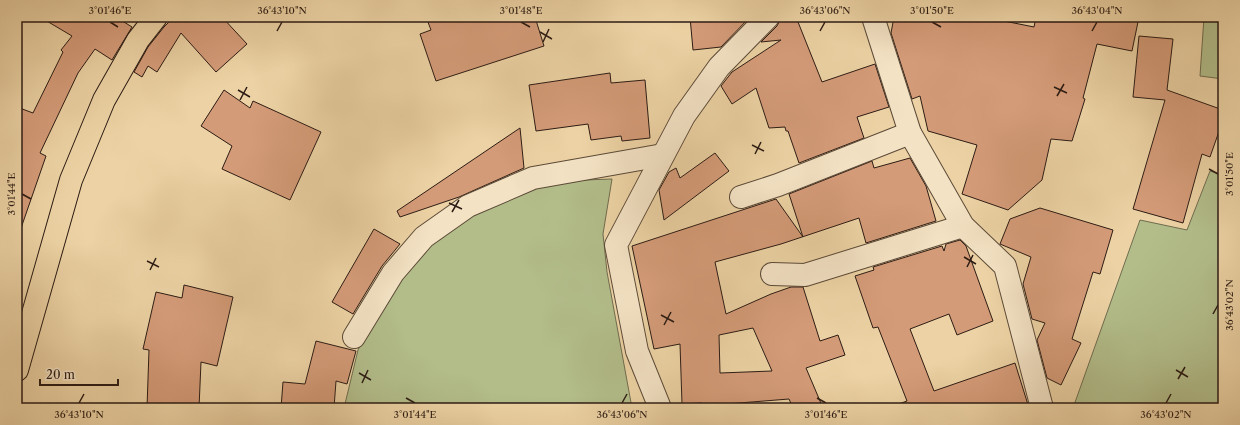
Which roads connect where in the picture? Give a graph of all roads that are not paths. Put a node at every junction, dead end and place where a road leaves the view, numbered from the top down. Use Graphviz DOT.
graph roads {
  1 [pos="156,17"];
  2 [pos="768,17"];
  3 [pos="873,17"];
  4 [pos="910,133"];
  5 [pos="663,155"];
  6 [pos="741,197"];
  7 [pos="962,226"];
  8 [pos="772,274"];
  9 [pos="354,336"];
  10 [pos="17,370"];
  11 [pos="660,408"];
  12 [pos="1042,408"];
  1 -- 10 [label="main road"];
  2 -- 5 [label="street"];
  3 -- 4 [label="street"];
  4 -- 6 [label="street"];
  4 -- 7 [label="street"];
  5 -- 9 [label="street"];
  5 -- 11 [label="street"];
  7 -- 8 [label="street"];
  7 -- 12 [label="street"];
}
